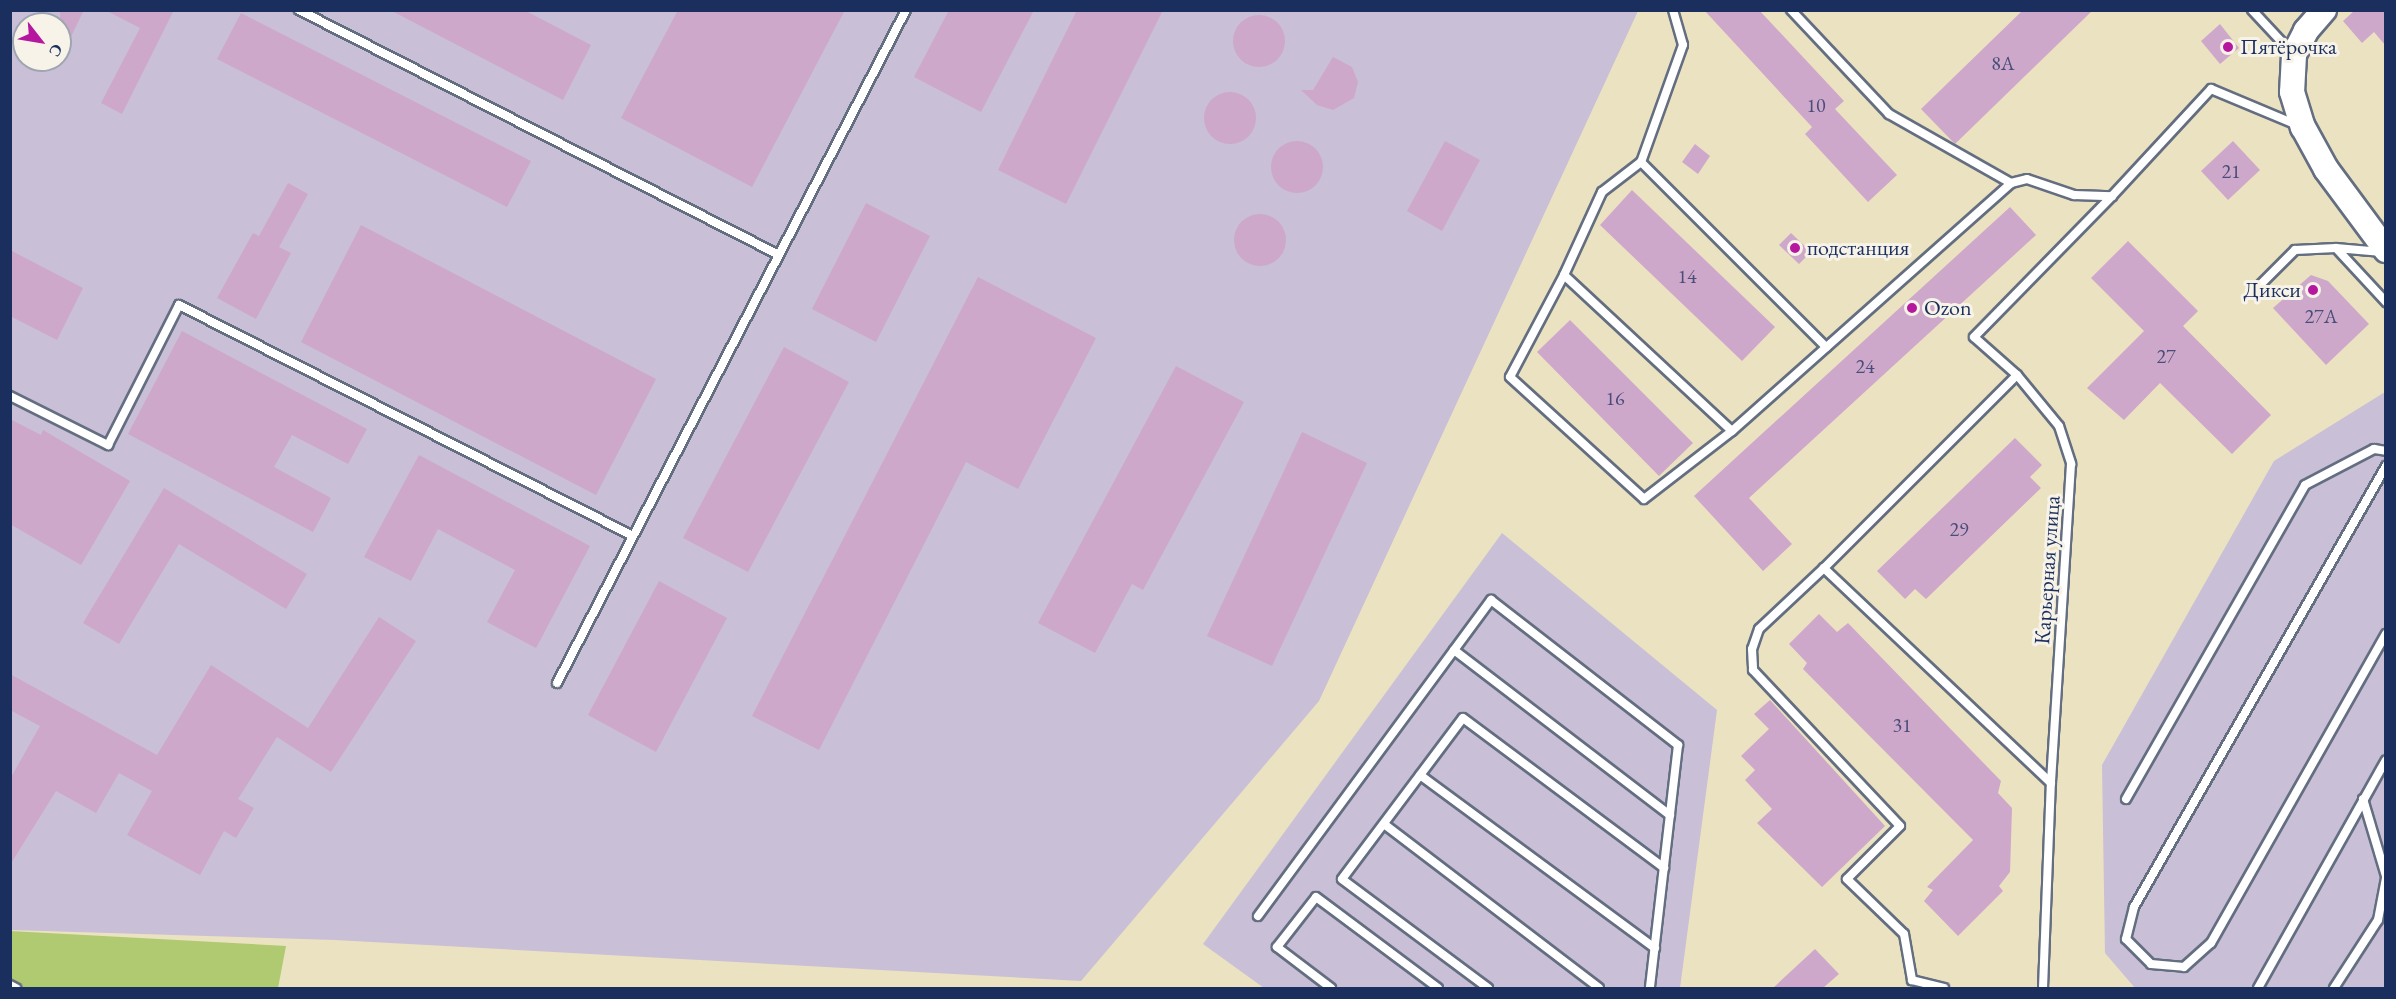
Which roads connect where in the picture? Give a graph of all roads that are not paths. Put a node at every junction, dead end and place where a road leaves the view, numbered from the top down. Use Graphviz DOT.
graph roads {
  1 [pos="299,10"];
  2 [pos="906,10"];
  3 [pos="1673,10"];
  4 [pos="1791,10"];
  5 [pos="2252,10"];
  6 [pos="2324,10"];
  7 [pos="2294,55"];
  8 [pos="2303,127"];
  9 [pos="1641,162"];
  10 [pos="2011,183"];
  11 [pos="2112,195"];
  12 [pos="2336,248"];
  13 [pos="2385,251"];
  14 [pos="779,255"];
  15 [pos="1564,274"];
  16 [pos="2256,288"];
  17 [pos="2385,302"];
  18 [pos="1826,347"];
  19 [pos="2017,375"];
  20 [pos="10,396"];
  21 [pos="1732,431"];
  22 [pos="2385,451"];
  23 [pos="2385,466"];
  24 [pos="633,536"];
  25 [pos="1824,568"];
  26 [pos="2385,634"];
  27 [pos="1454,650"];
  28 [pos="557,683"];
  29 [pos="2385,760"];
  30 [pos="1420,776"];
  31 [pos="2051,783"];
  32 [pos="2126,799"];
  33 [pos="2363,799"];
  34 [pos="1670,815"];
  35 [pos="1384,824"];
  36 [pos="1664,868"];
  37 [pos="2385,877"];
  38 [pos="1258,916"];
  39 [pos="1655,948"];
  40 [pos="1912,980"];
  41 [pos="10,985"];
  42 [pos="16,988"];
  43 [pos="1331,988"];
  44 [pos="1438,988"];
  45 [pos="1488,988"];
  46 [pos="1599,988"];
  47 [pos="1650,988"];
  48 [pos="1905,988"];
  49 [pos="1944,988"];
  50 [pos="2043,988"];
  51 [pos="2258,988"];
  52 [pos="2334,988"];
  1 -- 14 [label="lane"];
  2 -- 14 [label="lane"];
  3 -- 9 [label="lane"];
  4 -- 10 [label="lane"];
  5 -- 7 [label="lane"];
  6 -- 7 [label="main road"];
  7 -- 8 [label="main road"];
  8 -- 11 [label="lane"];
  8 -- 13 [label="main road"];
  9 -- 15 [label="lane"];
  9 -- 18 [label="lane"];
  10 -- 11 [label="lane"];
  10 -- 18 [label="lane"];
  11 -- 19 [label="lane, Карьерная улица"];
  12 -- 13 [label="lane"];
  12 -- 16 [label="lane"];
  12 -- 17 [label="lane"];
  14 -- 24 [label="lane"];
  15 -- 21 [label="lane"];
  15 -- 21 [label="lane"];
  18 -- 21 [label="lane"];
  19 -- 25 [label="lane"];
  19 -- 31 [label="lane, Карьерная улица"];
  20 -- 24 [label="lane"];
  22 -- 32 [label="lane"];
  23 -- 26 [label="lane"];
  24 -- 28 [label="lane"];
  25 -- 31 [label="lane"];
  25 -- 40 [label="lane"];
  27 -- 34 [label="lane"];
  27 -- 34 [label="lane"];
  27 -- 38 [label="lane"];
  29 -- 33 [label="lane"];
  30 -- 35 [label="lane"];
  30 -- 36 [label="lane"];
  30 -- 39 [label="lane"];
  31 -- 50 [label="lane, Карьерная улица"];
  33 -- 37 [label="lane"];
  33 -- 51 [label="lane"];
  34 -- 36 [label="lane"];
  35 -- 45 [label="lane"];
  35 -- 46 [label="lane"];
  36 -- 39 [label="lane"];
  37 -- 52 [label="lane"];
  39 -- 47 [label="lane"];
  40 -- 48 [label="lane"];
  40 -- 49 [label="lane"];
  41 -- 42 [label="lane"];
  43 -- 44 [label="lane"];
}
